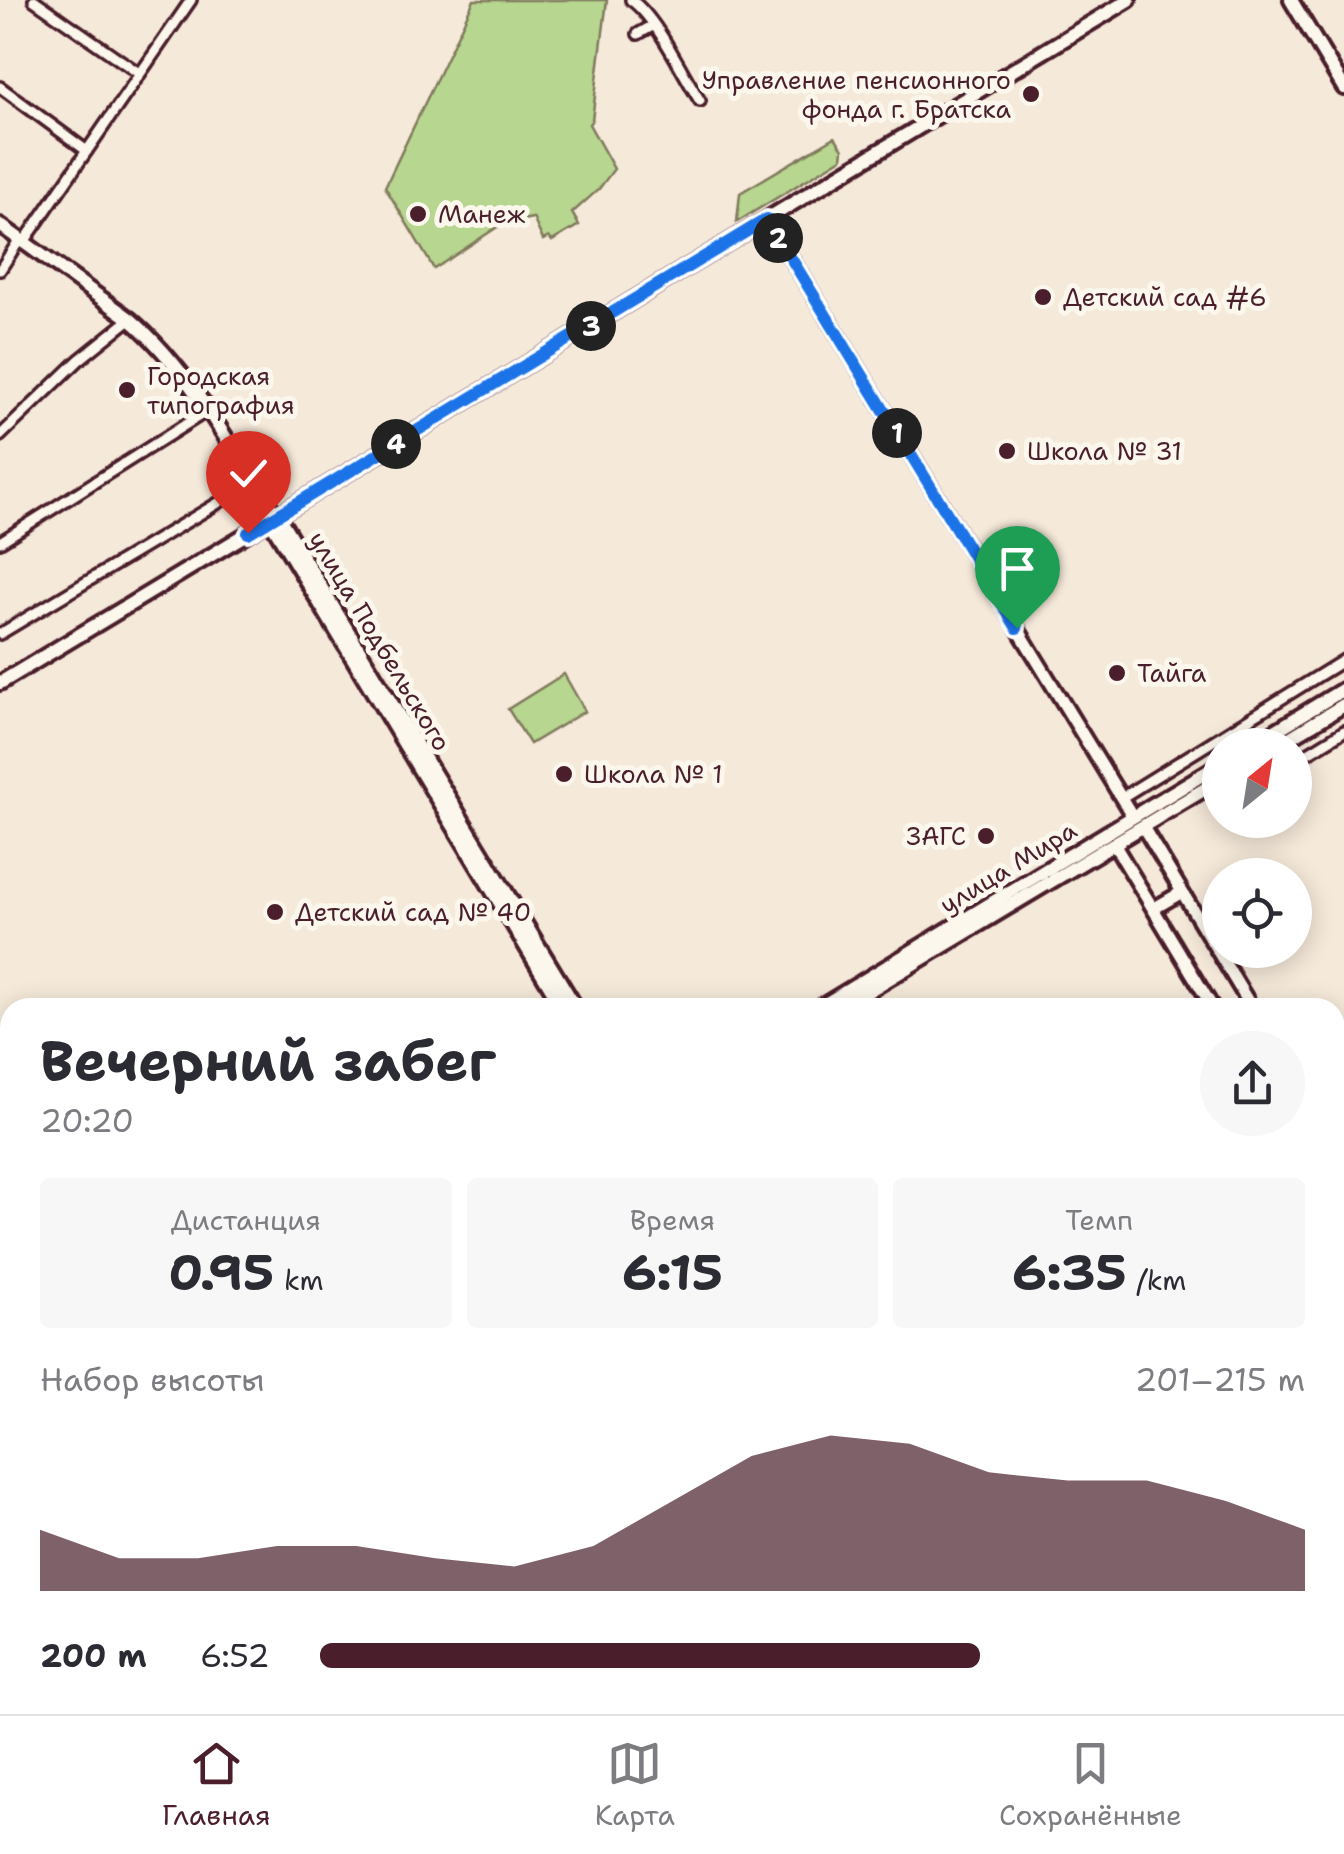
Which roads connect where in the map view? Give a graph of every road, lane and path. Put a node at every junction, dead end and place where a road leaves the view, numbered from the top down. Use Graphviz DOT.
graph roads {
  1 [pos="34,0"];
  2 [pos="191,0"];
  3 [pos="632,0"];
  4 [pos="1129,0"];
  5 [pos="1290,0"];
  6 [pos="654,26"];
  7 [pos="638,34"];
  8 [pos="140,74"];
  9 [pos="0,87"];
  10 [pos="1344,88"];
  11 [pos="700,101"];
  12 [pos="87,151"];
  13 [pos="767,219"];
  14 [pos="0,225"];
  15 [pos="22,241"];
  16 [pos="0,270"];
  17 [pos="130,319"];
  18 [pos="207,411"];
  19 [pos="0,436"];
  20 [pos="253,482"];
  21 [pos="274,518"];
  22 [pos="0,542"];
  23 [pos="340,629"];
  24 [pos="0,634"];
  25 [pos="1344,660"];
  26 [pos="0,683"];
  27 [pos="1344,689"];
  28 [pos="1344,705"];
  29 [pos="1280,728"];
  30 [pos="1306,728"];
  31 [pos="1344,730"];
  32 [pos="1312,750"];
  33 [pos="1202,780"];
  34 [pos="1202,786"];
  35 [pos="1190,790"];
  36 [pos="1121,798"];
  37 [pos="1138,822"];
  38 [pos="1114,844"];
  39 [pos="1182,892"];
  40 [pos="1008,901"];
  41 [pos="1153,909"];
  42 [pos="557,998"];
  43 [pos="570,998"];
  44 [pos="837,998"];
  45 [pos="856,998"];
  46 [pos="1207,998"];
  47 [pos="1246,998"];
  1 -- 8 [label="street"];
  2 -- 8 [label="street"];
  3 -- 6 [label="street"];
  4 -- 13 [label="main road"];
  5 -- 10 [label="main road"];
  6 -- 7 [label="street"];
  6 -- 11 [label="street"];
  8 -- 12 [label="street"];
  9 -- 12 [label="street"];
  12 -- 15 [label="street"];
  13 -- 21 [label="main road"];
  13 -- 36 [label="street"];
  14 -- 15 [label="main road, улица Подбельского"];
  15 -- 16 [label="street"];
  15 -- 17 [label="main road, улица Подбельского"];
  17 -- 18 [label="main road, улица Подбельского"];
  17 -- 19 [label="street"];
  18 -- 20 [label="main road, улица Подбельского"];
  18 -- 22 [label="street"];
  20 -- 21 [label="main road, улица Подбельского"];
  20 -- 24 [label="street"];
  21 -- 23 [label="main road, улица Подбельского"];
  21 -- 26 [label="main road"];
  23 -- 42 [label="main road, улица Подбельского"];
  23 -- 43 [label="main road, улица Подбельского"];
  25 -- 36 [label="street"];
  27 -- 29 [label="main road"];
  28 -- 30 [label="main road"];
  31 -- 32 [label="street"];
  33 -- 35 [label="main road, улица Мира"];
  34 -- 35 [label="main road, улица Мира"];
  35 -- 37 [label="main road, улица Мира"];
  36 -- 37 [label="street"];
  37 -- 38 [label="main road, улица Мира"];
  37 -- 39 [label="street"];
  37 -- 40 [label="main road, улица Мира"];
  38 -- 40 [label="main road, улица Мира"];
  38 -- 41 [label="street"];
  39 -- 41 [label="street"];
  39 -- 47 [label="street"];
  40 -- 44 [label="main road, улица Мира"];
  40 -- 45 [label="main road, улица Мира"];
  41 -- 46 [label="street"];
}
